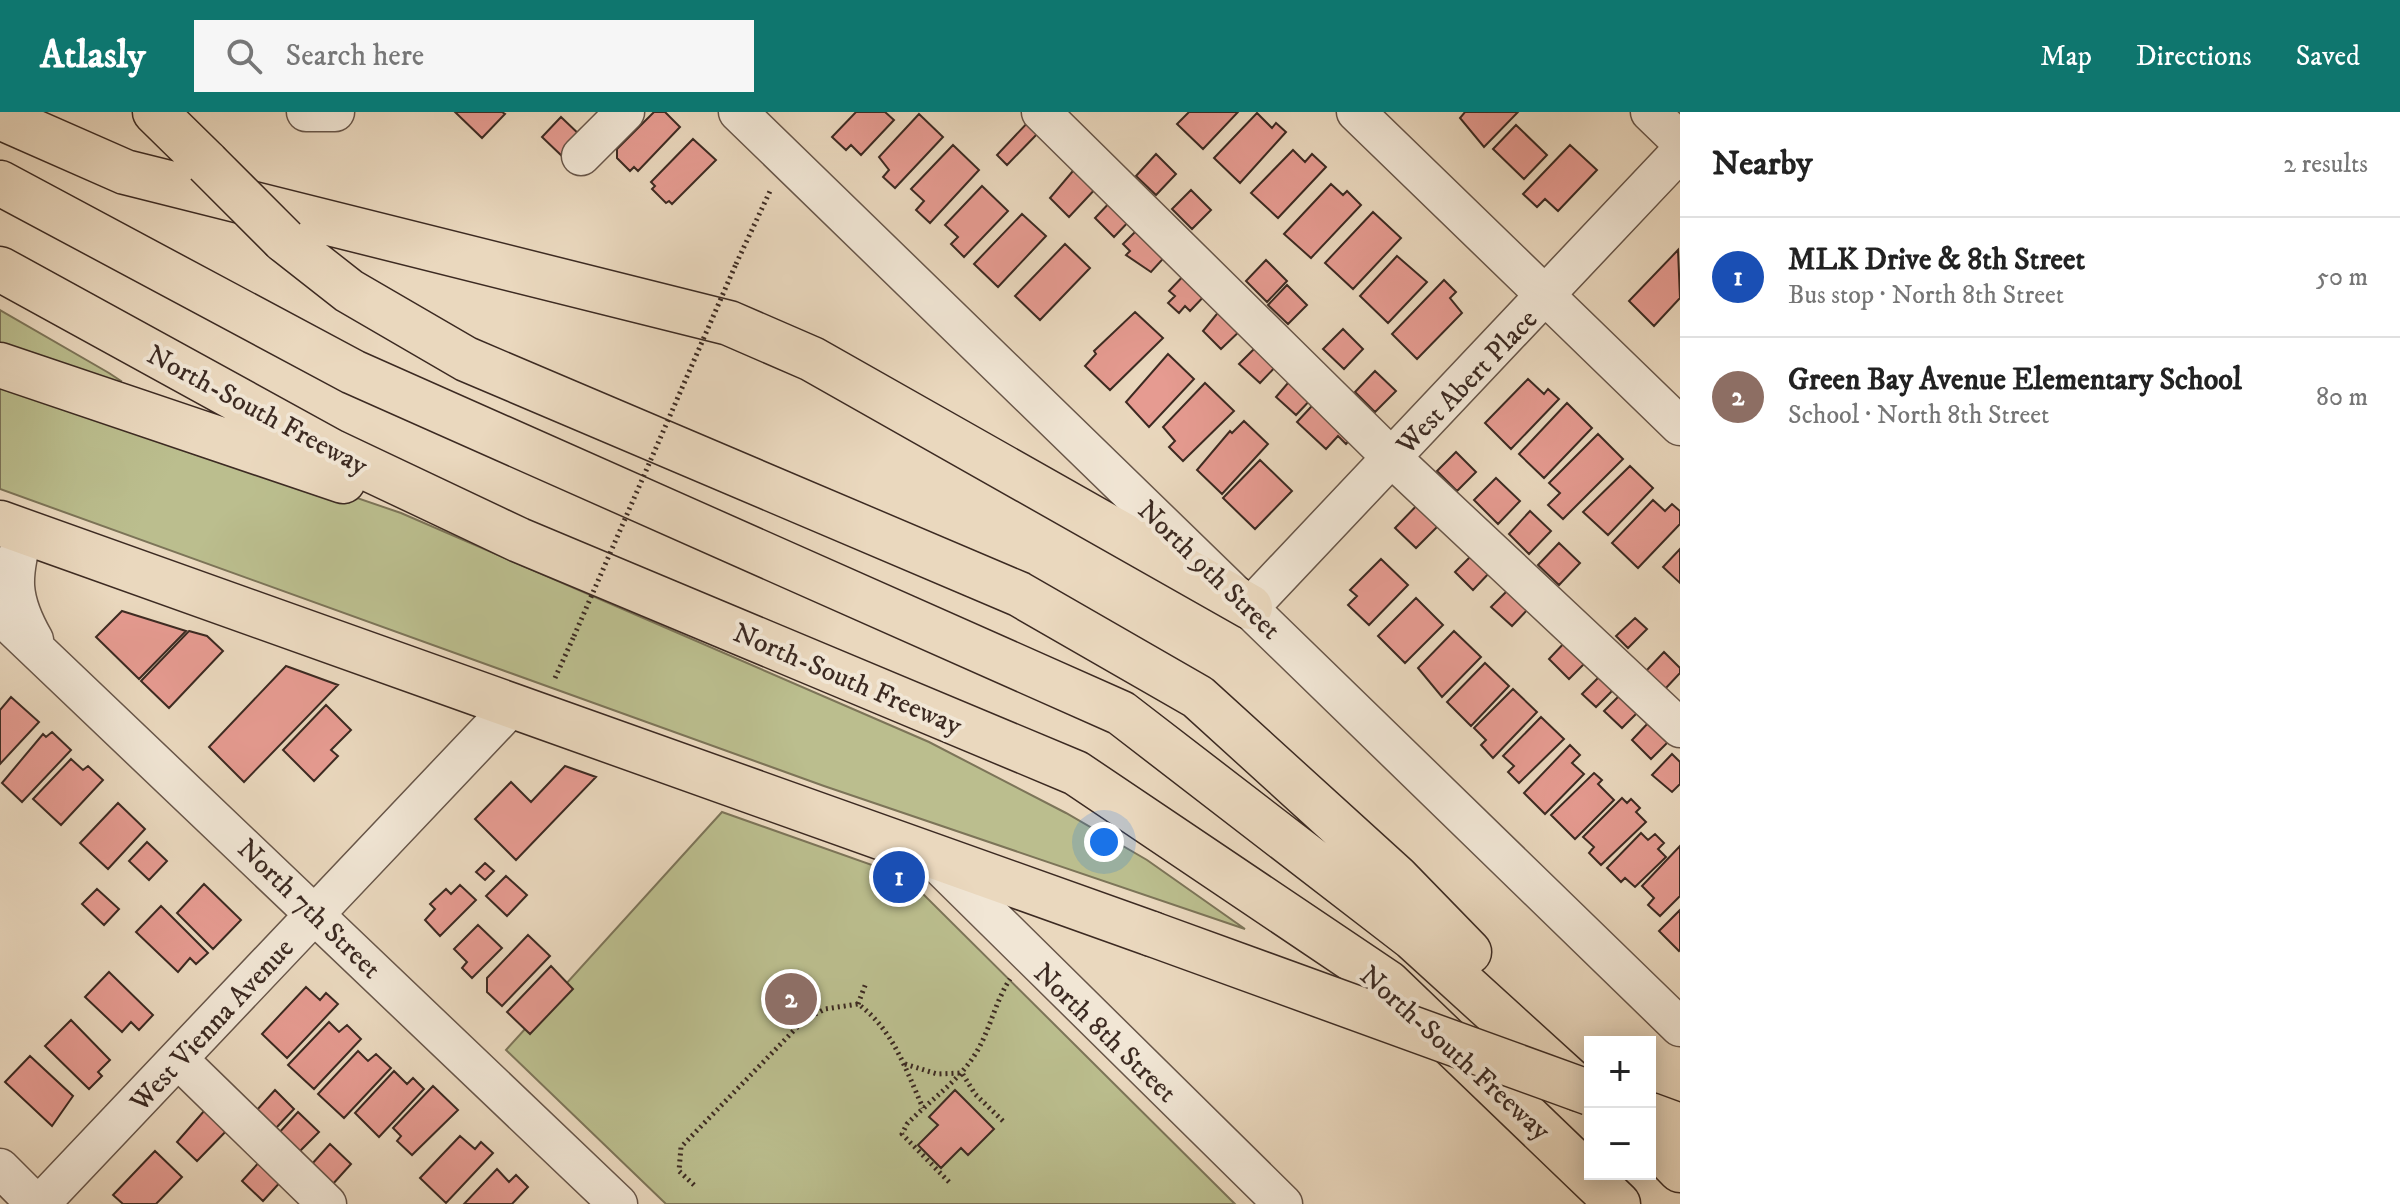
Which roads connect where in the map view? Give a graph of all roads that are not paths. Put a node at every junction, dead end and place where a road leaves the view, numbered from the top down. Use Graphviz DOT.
graph roads {
  1 [pos="155,112"];
  2 [pos="306,112"];
  3 [pos="335,112"];
  4 [pos="625,112"];
  5 [pos="738,112"];
  6 [pos="1041,112"];
  7 [pos="1356,112"];
  8 [pos="1650,112"];
  9 [pos="0,117"];
  10 [pos="1680,141"];
  11 [pos="1680,152"];
  12 [pos="581,156"];
  13 [pos="0,183"];
  14 [pos="0,269"];
  15 [pos="1547,295"];
  16 [pos="0,365"];
  17 [pos="1680,426"];
  18 [pos="1392,458"];
  19 [pos="12,527"];
  20 [pos="519,540"];
  21 [pos="1250,607"];
  22 [pos="0,615"];
  23 [pos="44,656"];
  24 [pos="514,704"];
  25 [pos="1680,728"];
  26 [pos="931,857"];
  27 [pos="316,912"];
  28 [pos="1680,1027"];
  29 [pos="178,1059"];
  30 [pos="1584,1071"];
  31 [pos="1584,1091"];
  32 [pos="1584,1094"];
  33 [pos="1527,1115"];
  34 [pos="1656,1117"];
  35 [pos="1680,1126"];
  36 [pos="1656,1145"];
  37 [pos="1656,1159"];
  38 [pos="0,1168"];
  39 [pos="1680,1170"];
  40 [pos="1680,1181"];
  41 [pos="38,1204"];
  42 [pos="327,1204"];
  43 [pos="618,1204"];
  44 [pos="1283,1204"];
  45 [pos="1576,1204"];
  46 [pos="1618,1204"];
  1 -- 30 [label="main road, bridge"];
  2 -- 3 [label="street"];
  4 -- 12 [label="street"];
  5 -- 21 [label="street, North 9th Street"];
  6 -- 18 [label="street"];
  7 -- 15 [label="street"];
  8 -- 10 [label="street"];
  9 -- 21 [label="main road"];
  11 -- 15 [label="street, West Abert Place"];
  13 -- 31 [label="main road, North-South Freeway"];
  14 -- 20 [label="main road, North-South Freeway"];
  15 -- 17 [label="street"];
  15 -- 18 [label="street, West Abert Place"];
  16 -- 20 [label="main road"];
  18 -- 21 [label="street, West Abert Place"];
  18 -- 25 [label="street"];
  19 -- 23 [label="street"];
  19 -- 24 [label="main road"];
  20 -- 33 [label="main road, North-South Freeway"];
  21 -- 28 [label="street, North 9th Street"];
  22 -- 23 [label="street, North 7th Street"];
  23 -- 27 [label="street, North 7th Street"];
  24 -- 26 [label="main road"];
  24 -- 27 [label="street, West Vienna Avenue"];
  26 -- 32 [label="main road, bridge"];
  26 -- 44 [label="street, North 8th Street"];
  27 -- 29 [label="street, West Vienna Avenue"];
  27 -- 43 [label="street, North 7th Street"];
  29 -- 41 [label="street, West Vienna Avenue"];
  29 -- 42 [label="street"];
  33 -- 45 [label="main road"];
  33 -- 46 [label="main road, North-South Freeway"];
  34 -- 35 [label="main road"];
  36 -- 39 [label="main road"];
  37 -- 40 [label="main road"];
  38 -- 41 [label="street"];
}
